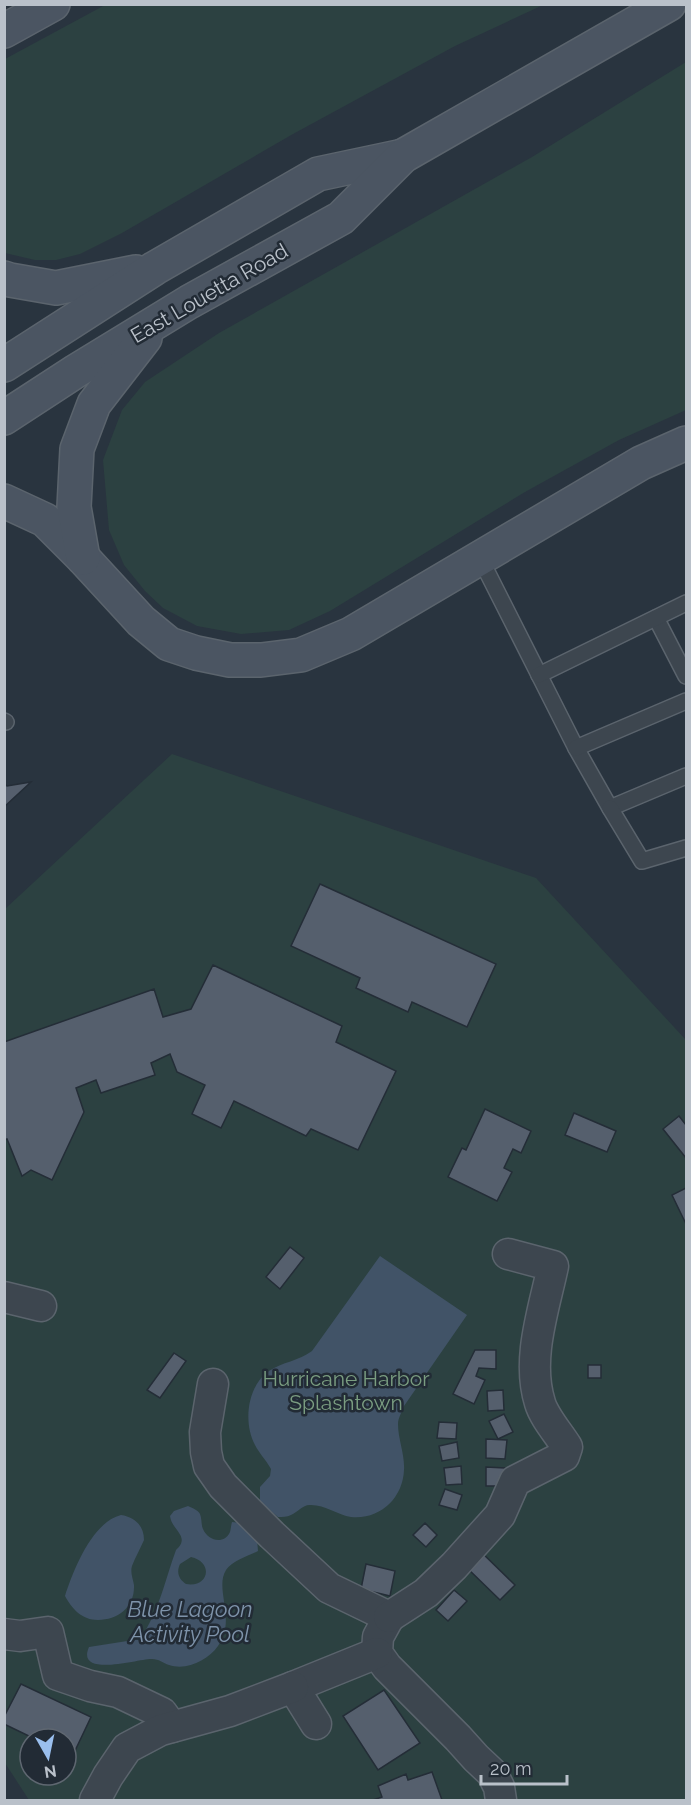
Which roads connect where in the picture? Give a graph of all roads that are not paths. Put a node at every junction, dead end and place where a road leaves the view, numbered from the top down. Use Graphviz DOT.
graph roads {
  1 [pos="53,4"];
  2 [pos="669,4"];
  3 [pos="4,31"];
  4 [pos="403,156"];
  5 [pos="156,268"];
  6 [pos="4,278"];
  7 [pos="157,321"];
  8 [pos="4,365"];
  9 [pos="4,418"];
  10 [pos="687,443"];
  11 [pos="4,501"];
  12 [pos="83,558"];
  13 [pos="480,558"];
  14 [pos="687,603"];
  15 [pos="656,618"];
  16 [pos="539,675"];
  17 [pos="687,676"];
  18 [pos="687,701"];
  19 [pos="576,748"];
  20 [pos="687,776"];
  21 [pos="610,808"];
  22 [pos="687,848"];
  23 [pos="508,1254"];
  24 [pos="4,1297"];
  25 [pos="41,1306"];
  26 [pos="213,1384"];
  27 [pos="389,1617"];
  28 [pos="4,1634"];
  29 [pos="376,1653"];
  30 [pos="293,1687"];
  31 [pos="316,1724"];
  32 [pos="172,1727"];
  33 [pos="94,1800"];
  34 [pos="501,1800"];
  1 -- 3 [label="main road"];
  2 -- 4 [label="main road, East Louetta Road"];
  4 -- 5 [label="main road, East Louetta Road"];
  4 -- 7 [label="main road, East Louetta Road"];
  5 -- 6 [label="main road"];
  5 -- 8 [label="main road, East Louetta Road"];
  7 -- 9 [label="main road, East Louetta Road"];
  7 -- 12 [label="main road"];
  10 -- 13 [label="main road"];
  11 -- 12 [label="main road"];
  12 -- 13 [label="main road"];
  13 -- 16 [label="lane"];
  14 -- 15 [label="lane"];
  15 -- 16 [label="lane"];
  15 -- 17 [label="lane"];
  16 -- 19 [label="lane"];
  18 -- 19 [label="lane"];
  19 -- 21 [label="lane"];
  20 -- 21 [label="lane"];
  21 -- 22 [label="lane"];
  23 -- 27 [label="street"];
  24 -- 25 [label="street"];
  26 -- 27 [label="street"];
  27 -- 29 [label="street"];
  28 -- 32 [label="street"];
  29 -- 30 [label="street"];
  29 -- 34 [label="street"];
  30 -- 31 [label="street"];
  30 -- 32 [label="street"];
  32 -- 33 [label="street"];
}
